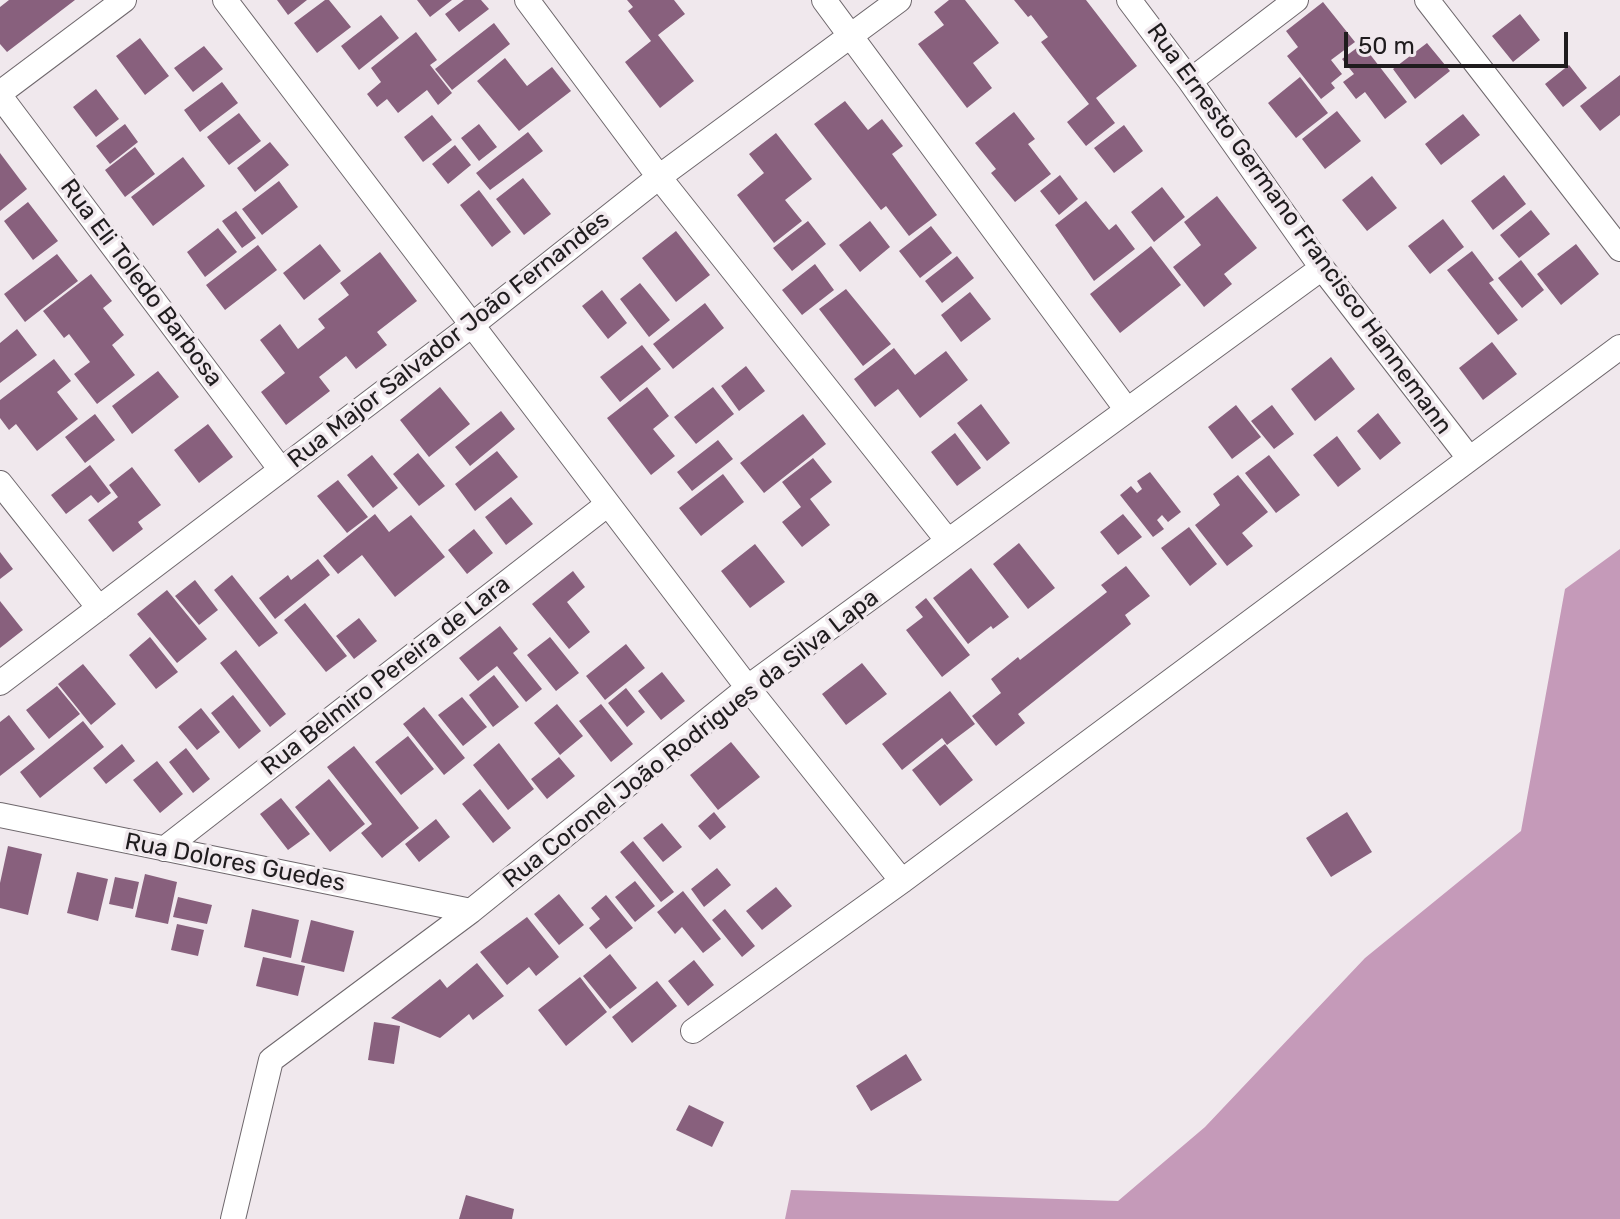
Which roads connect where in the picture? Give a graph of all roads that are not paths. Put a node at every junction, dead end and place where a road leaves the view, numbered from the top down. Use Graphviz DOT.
graph roads {
  1 [pos="124,0"];
  2 [pos="225,0"];
  3 [pos="527,0"];
  4 [pos="824,0"];
  5 [pos="899,0"];
  6 [pos="1129,0"];
  7 [pos="1296,0"];
  8 [pos="1427,0"];
  9 [pos="852,35"];
  10 [pos="1190,81"];
  11 [pos="0,95"];
  12 [pos="659,177"];
  13 [pos="1620,249"];
  14 [pos="1322,268"];
  15 [pos="472,325"];
  16 [pos="1620,347"];
  17 [pos="1127,410"];
  18 [pos="1469,458"];
  19 [pos="281,470"];
  20 [pos="0,483"];
  21 [pos="608,504"];
  22 [pos="948,541"];
  23 [pos="99,608"];
  24 [pos="0,683"];
  25 [pos="748,688"];
  26 [pos="0,815"];
  27 [pos="164,849"];
  28 [pos="902,881"];
  29 [pos="471,911"];
  30 [pos="693,1031"];
  31 [pos="233,1219"];
  1 -- 11 [label="street"];
  2 -- 15 [label="street"];
  3 -- 12 [label="street"];
  4 -- 9 [label="street"];
  5 -- 9 [label="street, Rua Major Salvador João Fernandes"];
  6 -- 10 [label="street, Rua Ernesto Germano Francisco Hannemann"];
  7 -- 10 [label="street"];
  8 -- 13 [label="street"];
  9 -- 12 [label="street, Rua Major Salvador João Fernandes"];
  9 -- 17 [label="street"];
  10 -- 14 [label="street, Rua Ernesto Germano Francisco Hannemann"];
  11 -- 19 [label="street, Rua Eli Toledo Barbosa"];
  12 -- 15 [label="street, Rua Major Salvador João Fernandes"];
  12 -- 22 [label="street"];
  14 -- 17 [label="street, Rua Coronel João Rodrigues da Silva Lapa"];
  14 -- 18 [label="street, Rua Ernesto Germano Francisco Hannemann"];
  15 -- 19 [label="street, Rua Major Salvador João Fernandes"];
  15 -- 21 [label="street"];
  16 -- 18 [label="street"];
  17 -- 22 [label="street, Rua Coronel João Rodrigues da Silva Lapa"];
  18 -- 28 [label="street"];
  19 -- 23 [label="street, Rua Major Salvador João Fernandes"];
  20 -- 23 [label="street"];
  21 -- 25 [label="street"];
  21 -- 27 [label="street, Rua Belmiro Pereira de Lara"];
  22 -- 25 [label="street, Rua Coronel João Rodrigues da Silva Lapa"];
  23 -- 24 [label="street, Rua Major Salvador João Fernandes"];
  25 -- 28 [label="street"];
  25 -- 29 [label="street, Rua Coronel João Rodrigues da Silva Lapa"];
  26 -- 27 [label="street, Rua Dolores Guedes"];
  27 -- 29 [label="street, Rua Dolores Guedes"];
  28 -- 30 [label="street"];
  29 -- 31 [label="street, Rua Coronel João Rodrigues da Silva Lapa"];
}
